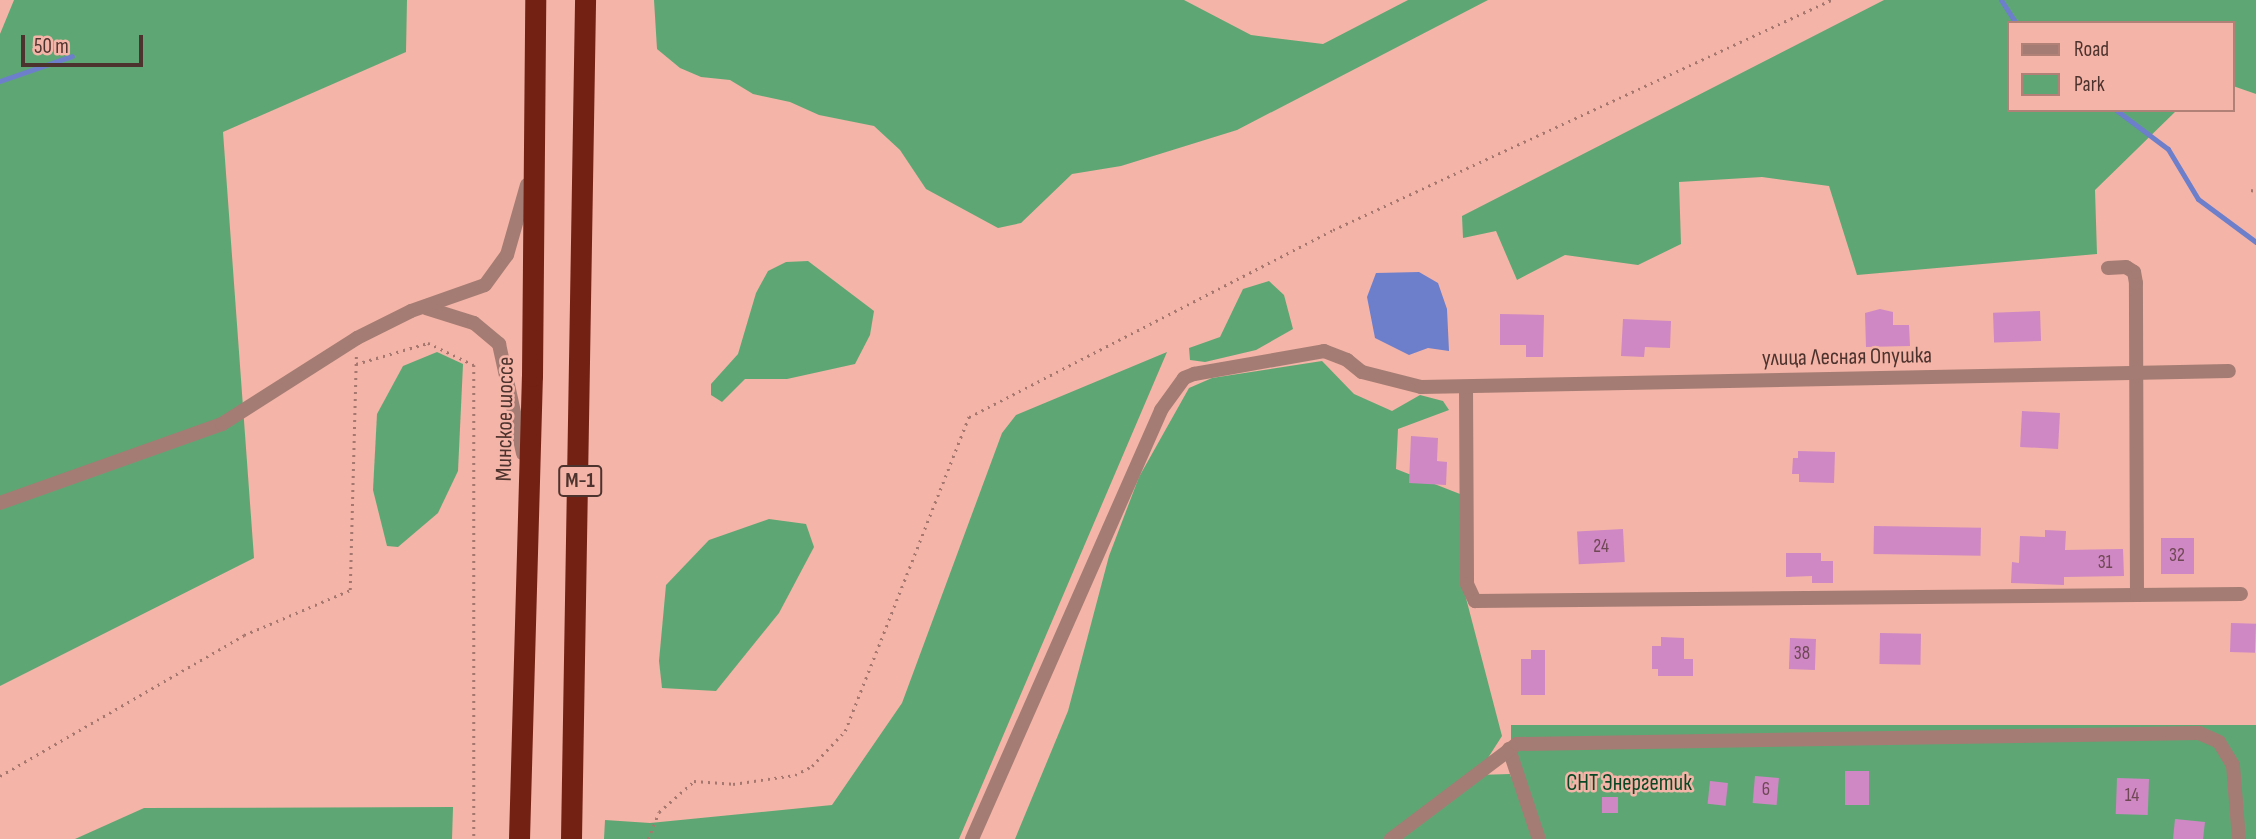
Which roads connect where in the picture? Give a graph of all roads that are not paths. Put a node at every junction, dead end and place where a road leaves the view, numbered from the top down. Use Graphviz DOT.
graph roads {
  1 [pos="535,0"];
  2 [pos="586,0"];
  3 [pos="534,150"];
  4 [pos="2108,268"];
  5 [pos="426,308"];
  6 [pos="2230,371"];
  7 [pos="2134,374"];
  8 [pos="1466,387"];
  9 [pos="530,478"];
  10 [pos="0,503"];
  11 [pos="2241,594"];
  12 [pos="2137,595"];
  13 [pos="1509,749"];
  14 [pos="519,839"];
  15 [pos="571,839"];
  16 [pos="972,839"];
  17 [pos="1391,839"];
  18 [pos="1539,839"];
  19 [pos="2239,839"];
  1 -- 3 [label="highway, Минское шоссе / М-1"];
  2 -- 15 [label="highway, М-1"];
  3 -- 5 [label="street"];
  3 -- 9 [label="highway, Минское шоссе / М-1"];
  4 -- 7 [label="street"];
  5 -- 9 [label="street"];
  5 -- 10 [label="street"];
  6 -- 7 [label="street, улица Лесная Опушка"];
  7 -- 8 [label="street, улица Лесная Опушка"];
  7 -- 12 [label="street"];
  8 -- 12 [label="street"];
  8 -- 16 [label="street, улица Лесная Опушка"];
  9 -- 14 [label="highway, Минское шоссе / М-1"];
  11 -- 12 [label="street"];
  13 -- 17 [label="street"];
  13 -- 18 [label="street"];
  13 -- 19 [label="street"];
}
